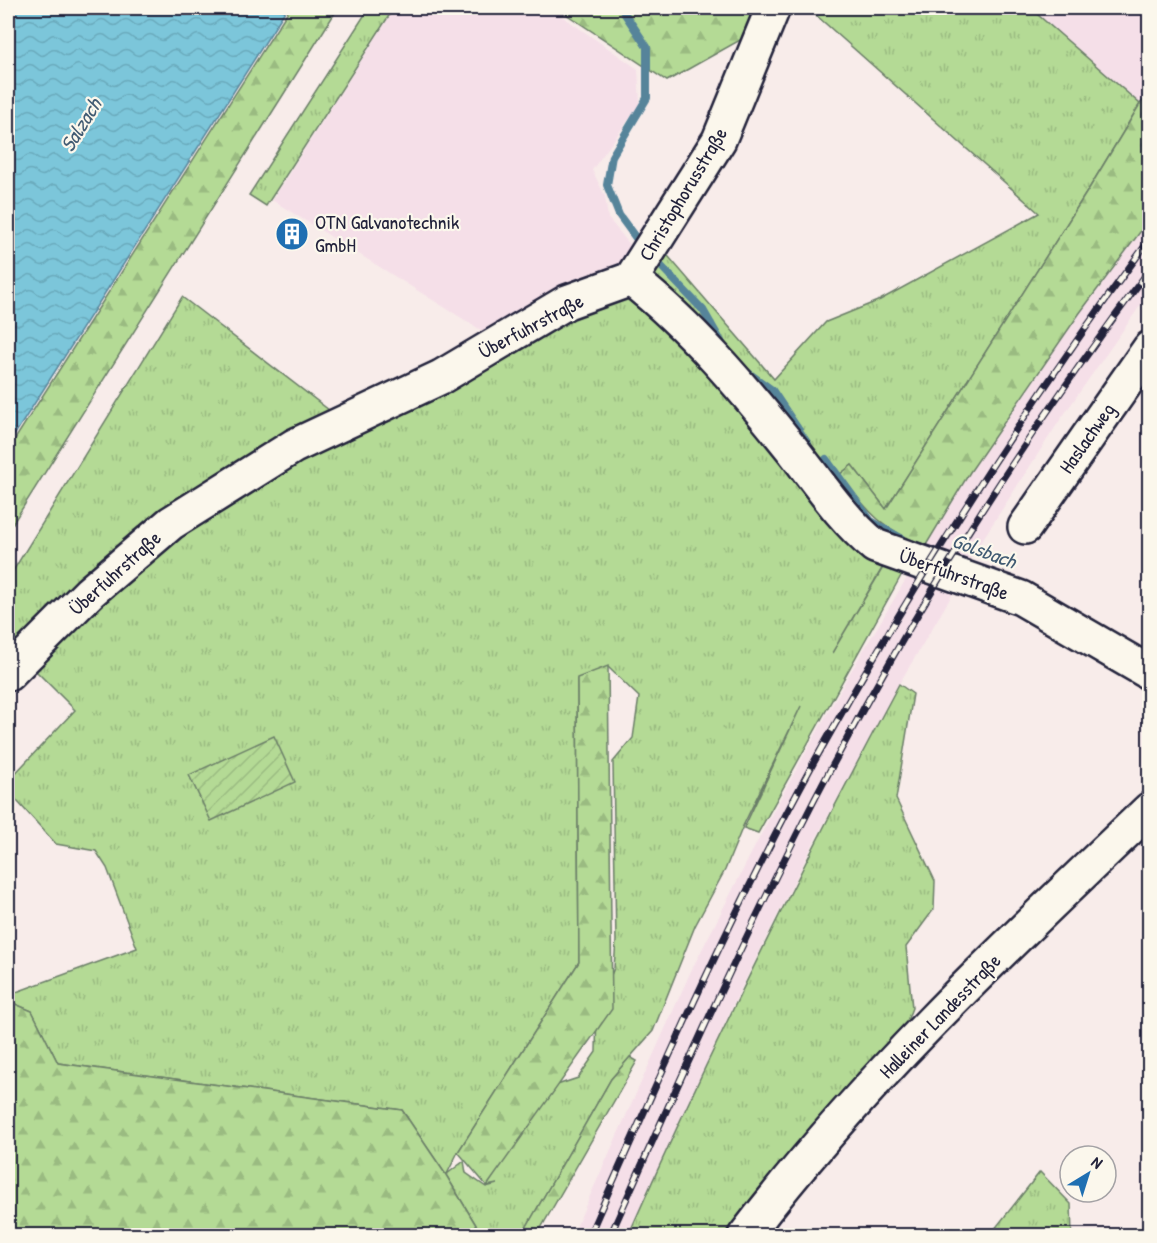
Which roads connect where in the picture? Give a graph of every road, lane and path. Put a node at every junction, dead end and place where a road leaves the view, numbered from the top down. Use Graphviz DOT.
graph roads {
  1 [pos="773,8"];
  2 [pos="631,279"];
  3 [pos="1149,348"];
  4 [pos="1025,527"];
  5 [pos="1149,673"];
  6 [pos="8,674"];
  7 [pos="1149,809"];
  8 [pos="745,1236"];
  1 -- 2 [label="street, Christophorusstraße"];
  2 -- 5 [label="street, Überfuhrstraße"];
  2 -- 6 [label="street, Überfuhrstraße"];
  3 -- 4 [label="street, Haslachweg"];
  7 -- 8 [label="street, Halleiner Landesstraße"];
}
